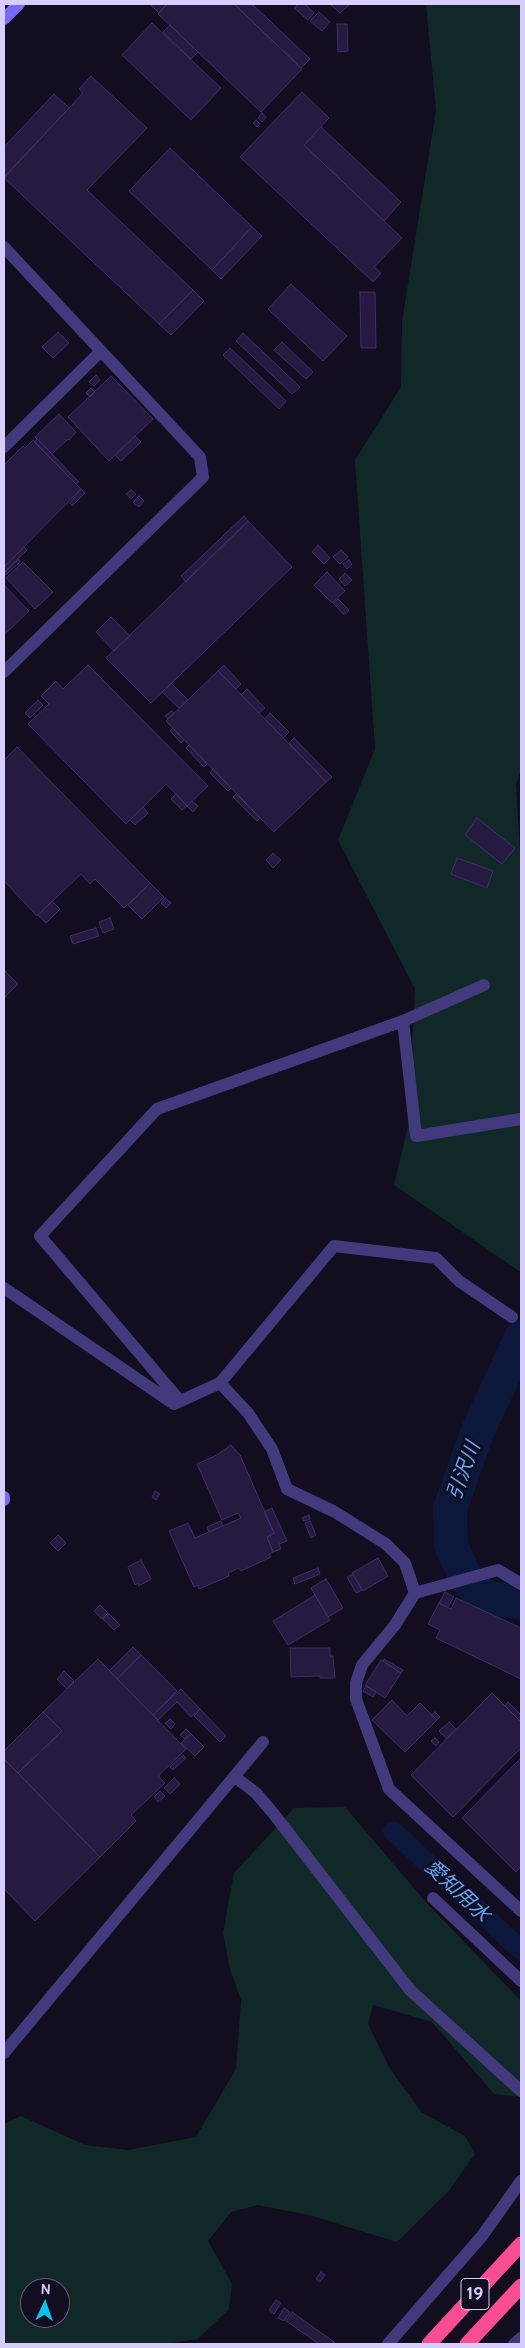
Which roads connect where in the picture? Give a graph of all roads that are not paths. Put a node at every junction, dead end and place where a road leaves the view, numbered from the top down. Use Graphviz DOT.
graph roads {
  1 [pos="19,4"];
  2 [pos="4,19"];
  3 [pos="4,247"];
  4 [pos="102,352"];
  5 [pos="4,447"];
  6 [pos="4,672"];
  7 [pos="484,985"];
  8 [pos="403,1021"];
  9 [pos="521,1119"];
  10 [pos="4,1288"];
  11 [pos="512,1317"];
  12 [pos="220,1383"];
  13 [pos="180,1401"];
  14 [pos="521,1584"];
  15 [pos="414,1592"];
  16 [pos="263,1742"];
  17 [pos="235,1777"];
  18 [pos="433,1898"];
  19 [pos="521,1911"];
  20 [pos="521,1981"];
  21 [pos="4,2053"];
  22 [pos="521,2091"];
  23 [pos="521,2181"];
  24 [pos="521,2244"];
  25 [pos="521,2286"];
  26 [pos="521,2338"];
  27 [pos="388,2344"];
  28 [pos="429,2344"];
  29 [pos="467,2344"];
  30 [pos="514,2344"];
  1 -- 2 [label="street"];
  3 -- 4 [label="street"];
  4 -- 5 [label="street"];
  4 -- 6 [label="street"];
  7 -- 8 [label="street"];
  8 -- 9 [label="street"];
  8 -- 13 [label="street"];
  10 -- 13 [label="street"];
  11 -- 12 [label="street"];
  12 -- 13 [label="street"];
  12 -- 15 [label="street"];
  14 -- 15 [label="street"];
  15 -- 19 [label="street"];
  16 -- 17 [label="street"];
  17 -- 21 [label="street"];
  17 -- 22 [label="street"];
  18 -- 20 [label="street"];
  23 -- 27 [label="street"];
  24 -- 28 [label="highway, 19"];
  25 -- 29 [label="highway, 19"];
  26 -- 30 [label="street"];
}
